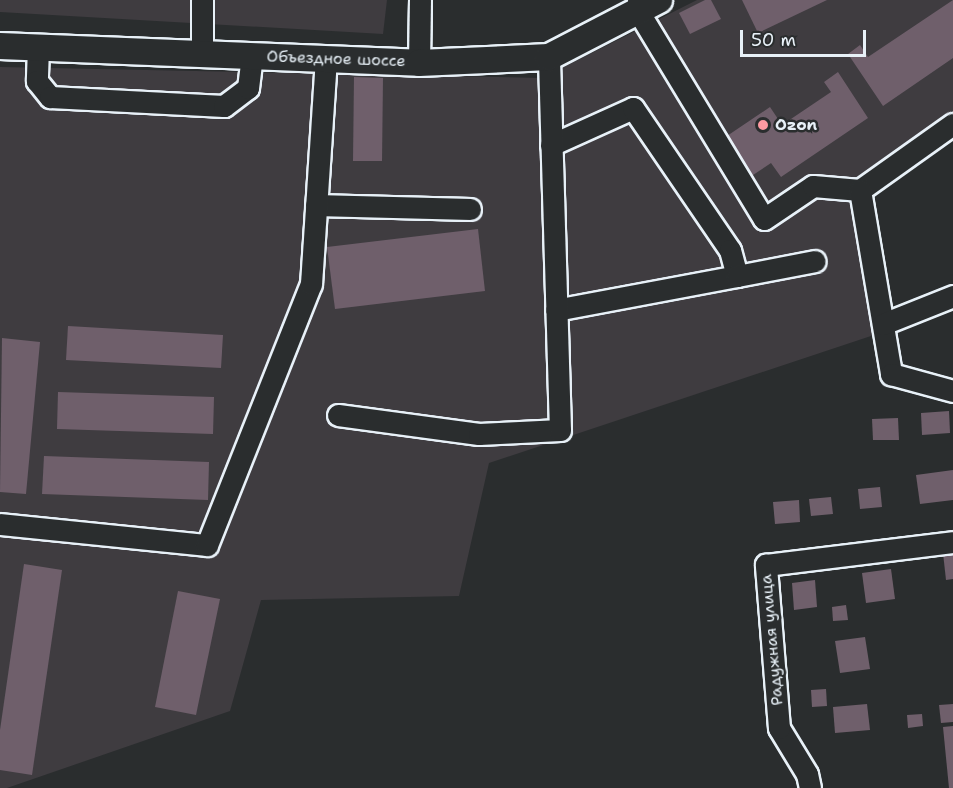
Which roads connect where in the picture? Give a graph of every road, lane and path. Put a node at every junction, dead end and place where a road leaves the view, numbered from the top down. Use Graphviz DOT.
graph roads {
  1 [pos="202,0"];
  2 [pos="420,0"];
  3 [pos="645,4"];
  4 [pos="0,46"];
  5 [pos="38,47"];
  6 [pos="202,54"];
  7 [pos="252,56"];
  8 [pos="549,57"];
  9 [pos="326,59"];
  10 [pos="419,63"];
  11 [pos="953,124"];
  12 [pos="551,146"];
  13 [pos="860,190"];
  14 [pos="316,205"];
  15 [pos="471,209"];
  16 [pos="815,261"];
  17 [pos="737,276"];
  18 [pos="953,296"];
  19 [pos="556,310"];
  20 [pos="883,324"];
  21 [pos="953,391"];
  22 [pos="338,415"];
  23 [pos="0,524"];
  24 [pos="953,542"];
  25 [pos="810,788"];
  1 -- 6 [label="street"];
  2 -- 10 [label="street"];
  3 -- 8 [label="main road, Объездное шоссе"];
  3 -- 13 [label="street"];
  4 -- 5 [label="main road, Объездное шоссе"];
  5 -- 6 [label="main road, Объездное шоссе"];
  5 -- 7 [label="street"];
  6 -- 7 [label="main road, Объездное шоссе"];
  7 -- 9 [label="main road, Объездное шоссе"];
  8 -- 10 [label="main road, Объездное шоссе"];
  8 -- 12 [label="street"];
  9 -- 10 [label="main road, Объездное шоссе"];
  9 -- 14 [label="street"];
  11 -- 13 [label="street"];
  12 -- 17 [label="street"];
  12 -- 19 [label="street"];
  13 -- 20 [label="street"];
  14 -- 15 [label="street"];
  14 -- 23 [label="street"];
  16 -- 17 [label="street"];
  17 -- 19 [label="street"];
  18 -- 20 [label="street"];
  19 -- 22 [label="street"];
  20 -- 21 [label="street"];
  24 -- 25 [label="street, Радужная улица"];
}
